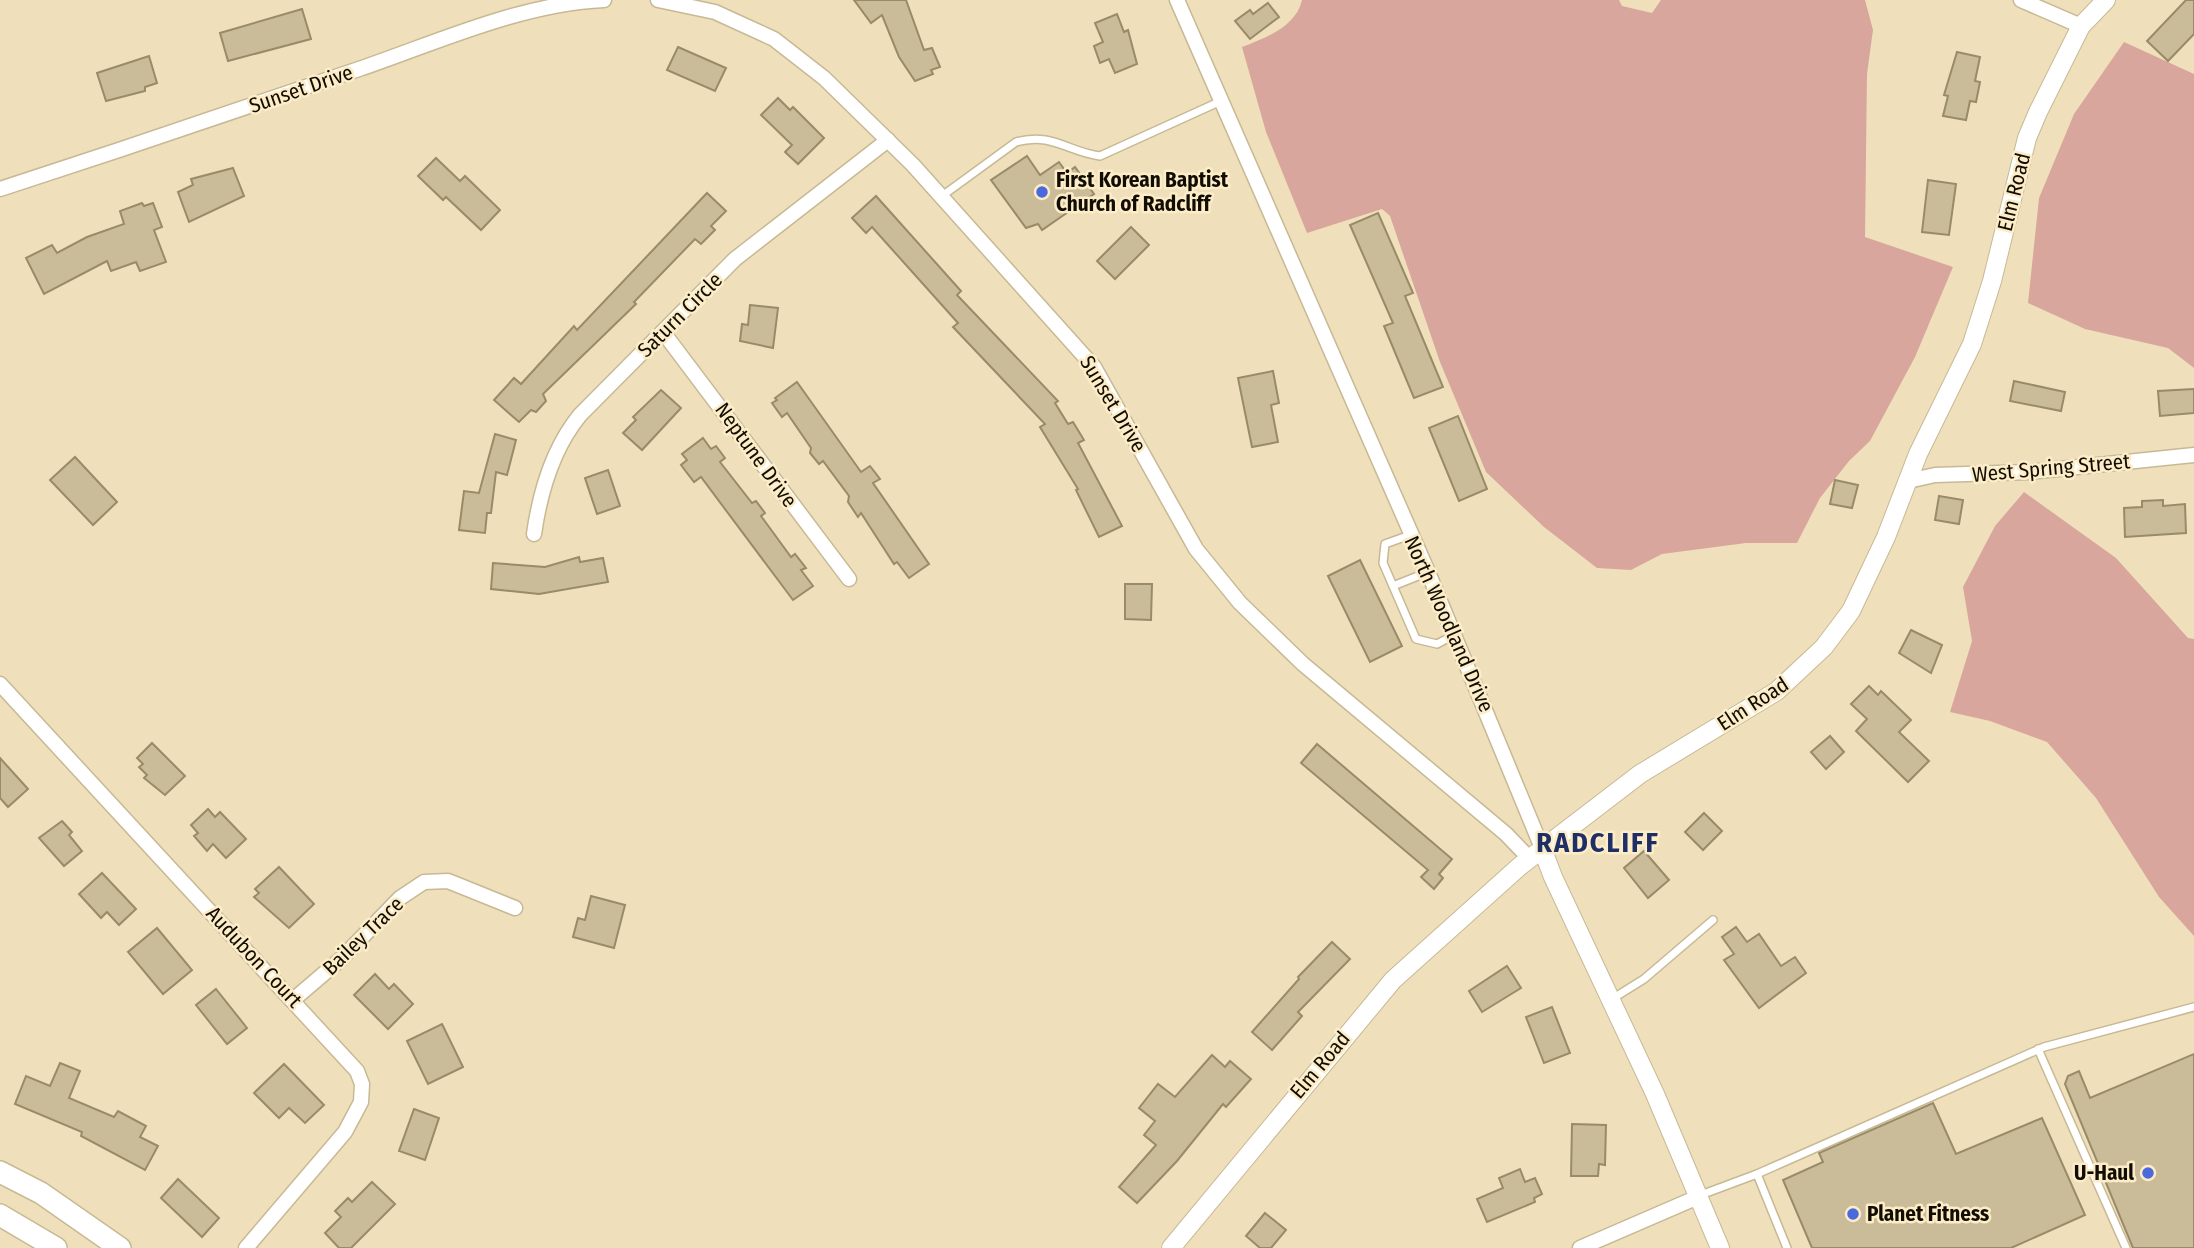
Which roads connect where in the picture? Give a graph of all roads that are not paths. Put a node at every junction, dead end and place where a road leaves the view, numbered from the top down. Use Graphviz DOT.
graph roads {
  1 [pos="604,0"];
  2 [pos="658,0"];
  3 [pos="1177,0"];
  4 [pos="2021,0"];
  5 [pos="2106,0"];
  6 [pos="2081,26"];
  7 [pos="1221,101"];
  8 [pos="888,140"];
  9 [pos="0,189"];
  10 [pos="942,196"];
  11 [pos="663,331"];
  12 [pos="2194,455"];
  13 [pos="1908,481"];
  14 [pos="534,534"];
  15 [pos="1410,535"];
  16 [pos="1428,572"];
  17 [pos="849,579"];
  18 [pos="1393,586"];
  19 [pos="1454,635"];
  20 [pos="0,684"];
  21 [pos="1536,853"];
  22 [pos="515,908"];
  23 [pos="1713,920"];
  24 [pos="293,1000"];
  25 [pos="1611,1000"];
  26 [pos="2194,1007"];
  27 [pos="2038,1049"];
  28 [pos="0,1172"];
  29 [pos="1757,1174"];
  30 [pos="1698,1197"];
  31 [pos="0,1215"];
  32 [pos="56,1248"];
  33 [pos="120,1248"];
  34 [pos="246,1248"];
  35 [pos="1171,1248"];
  36 [pos="1580,1248"];
  37 [pos="1720,1248"];
  38 [pos="1787,1248"];
  39 [pos="2126,1248"];
  1 -- 9 [label="street, Sunset Drive"];
  2 -- 8 [label="street, Sunset Drive"];
  3 -- 7 [label="street, North Woodland Drive"];
  4 -- 6 [label="street"];
  5 -- 6 [label="street, Elm Road"];
  6 -- 13 [label="street, Elm Road"];
  7 -- 10 [label="lane"];
  7 -- 15 [label="street, North Woodland Drive"];
  8 -- 10 [label="street, Sunset Drive"];
  8 -- 11 [label="street, Saturn Circle"];
  10 -- 21 [label="street, Sunset Drive"];
  11 -- 14 [label="street, Saturn Circle"];
  11 -- 17 [label="street, Neptune Drive"];
  12 -- 13 [label="street, West Spring Street"];
  13 -- 21 [label="street, Elm Road"];
  15 -- 16 [label="street, North Woodland Drive"];
  15 -- 18 [label="lane"];
  16 -- 18 [label="lane"];
  16 -- 19 [label="street, North Woodland Drive"];
  18 -- 19 [label="lane"];
  19 -- 21 [label="street, North Woodland Drive"];
  20 -- 24 [label="street, Audubon Court"];
  21 -- 25 [label="street, North Woodland Drive"];
  21 -- 35 [label="street, Elm Road"];
  22 -- 24 [label="street, Bailey Trace"];
  23 -- 25 [label="lane"];
  24 -- 34 [label="street, Audubon Court"];
  25 -- 30 [label="street, North Woodland Drive"];
  26 -- 27 [label="lane"];
  27 -- 29 [label="lane"];
  27 -- 39 [label="lane"];
  28 -- 33 [label="main road"];
  29 -- 30 [label="lane"];
  29 -- 38 [label="lane"];
  30 -- 36 [label="street"];
  30 -- 37 [label="street, North Woodland Drive"];
  31 -- 32 [label="main road"];
}
